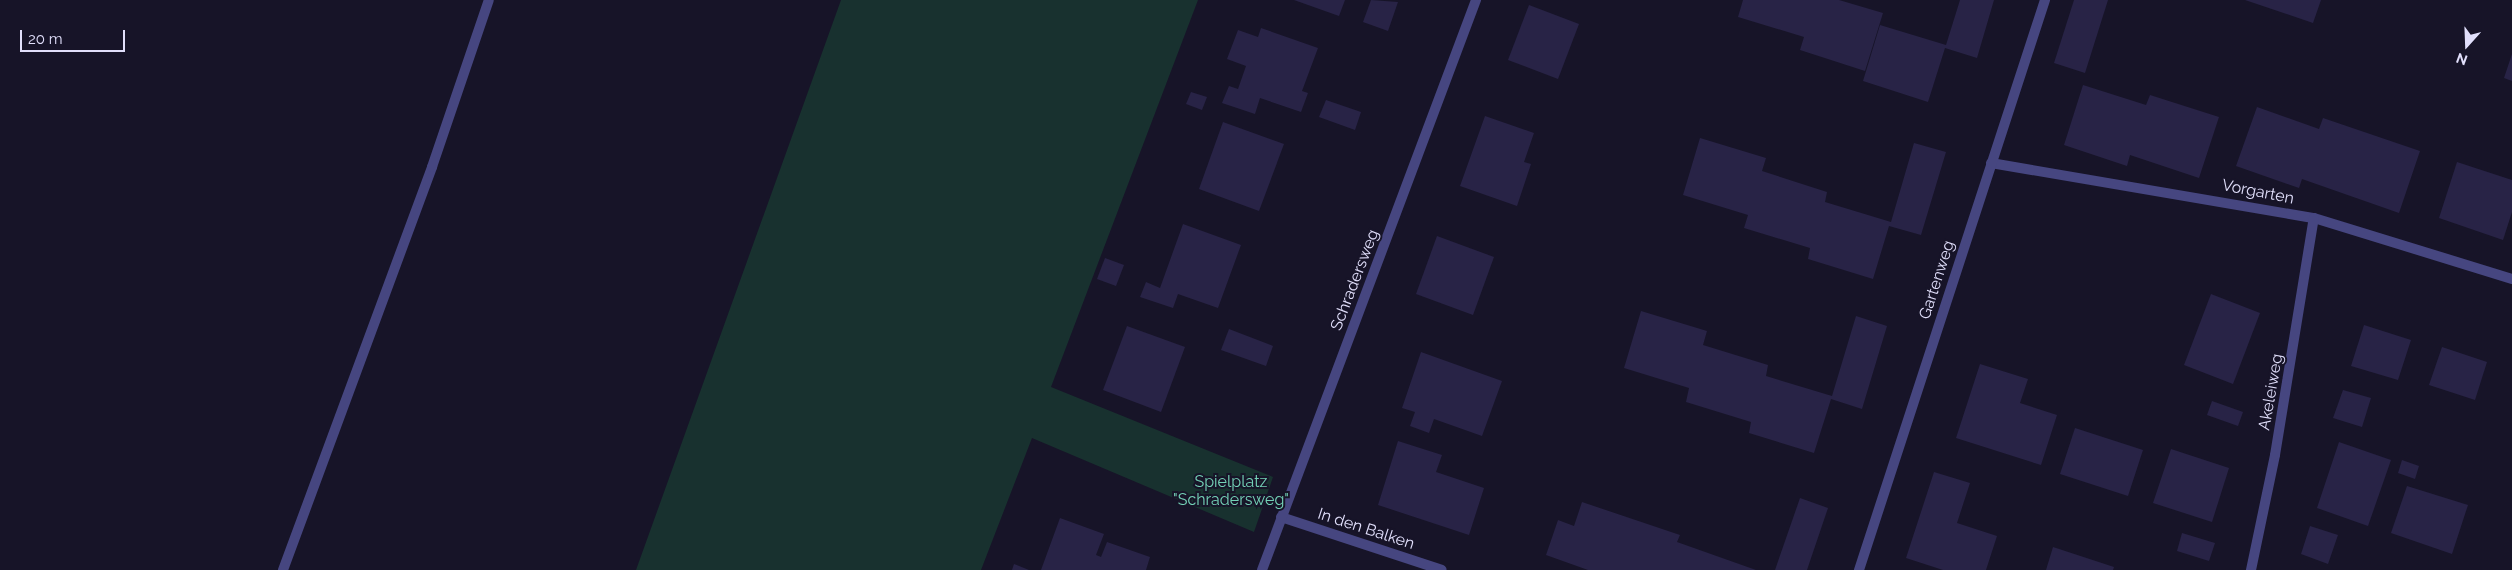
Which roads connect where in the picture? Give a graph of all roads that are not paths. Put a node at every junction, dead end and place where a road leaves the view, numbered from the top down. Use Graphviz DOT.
graph roads {
  1 [pos="489,0"];
  2 [pos="1476,0"];
  3 [pos="2045,0"];
  4 [pos="1991,163"];
  5 [pos="2314,218"];
  6 [pos="2512,279"];
  7 [pos="1281,517"];
  8 [pos="283,570"];
  9 [pos="1262,570"];
  10 [pos="1442,570"];
  11 [pos="1859,570"];
  12 [pos="2251,570"];
  1 -- 8 [label="street"];
  2 -- 7 [label="street, Schradersweg"];
  3 -- 4 [label="street, Gartenweg"];
  4 -- 5 [label="street, Vorgarten"];
  4 -- 11 [label="street, Gartenweg"];
  5 -- 6 [label="street, Vorgarten"];
  5 -- 12 [label="street, Akeleiweg"];
  7 -- 9 [label="street, Schradersweg"];
  7 -- 10 [label="street, In den Balken"];
}
